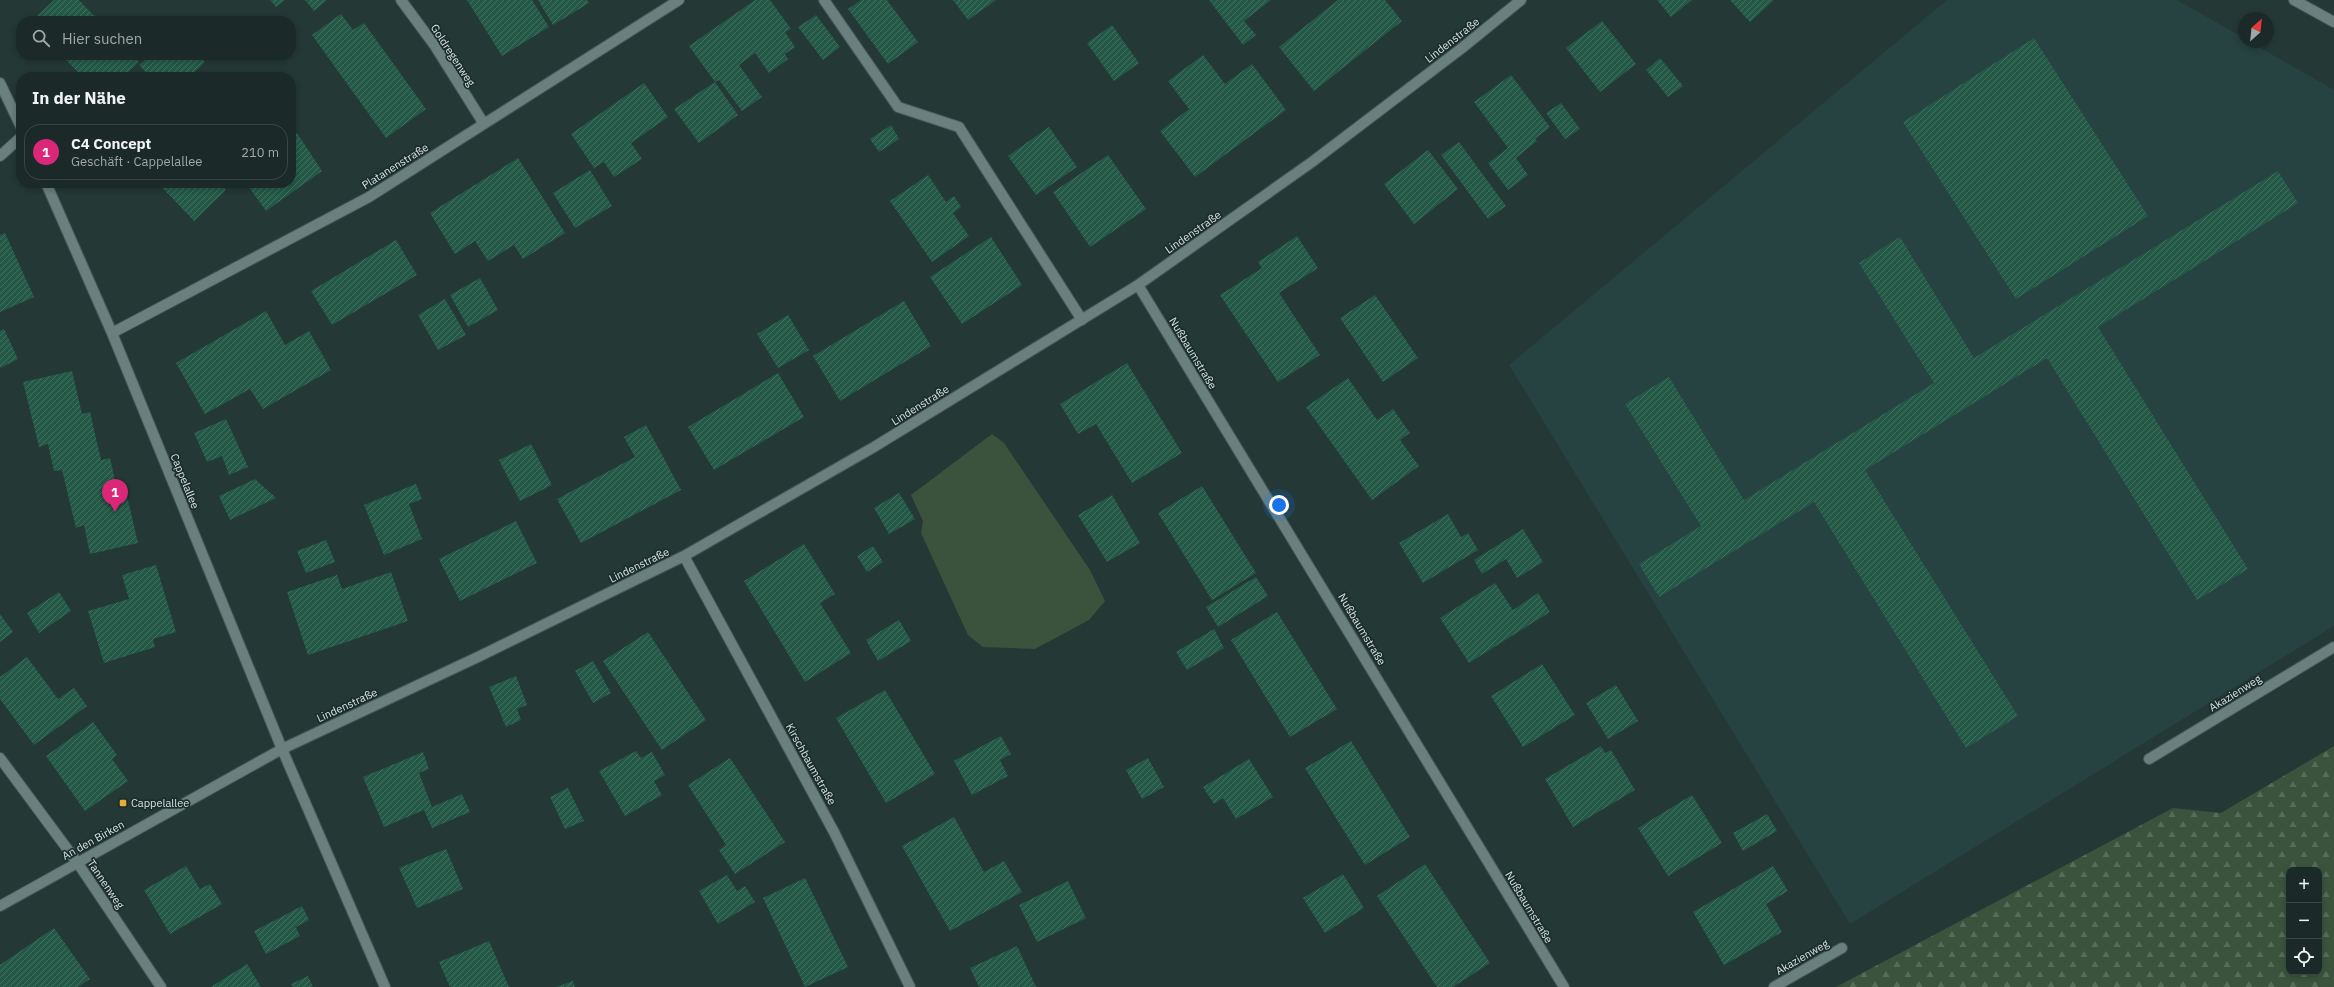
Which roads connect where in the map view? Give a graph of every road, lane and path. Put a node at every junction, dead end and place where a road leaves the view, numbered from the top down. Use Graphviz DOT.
graph roads {
  1 [pos="401,0"];
  2 [pos="679,0"];
  3 [pos="824,0"];
  4 [pos="1520,0"];
  5 [pos="2294,0"];
  6 [pos="2334,22"];
  7 [pos="0,83"];
  8 [pos="16,117"];
  9 [pos="484,124"];
  10 [pos="16,142"];
  11 [pos="0,156"];
  12 [pos="48,188"];
  13 [pos="1138,286"];
  14 [pos="1082,320"];
  15 [pos="112,333"];
  16 [pos="684,556"];
  17 [pos="2334,646"];
  18 [pos="282,749"];
  19 [pos="0,758"];
  20 [pos="2149,759"];
  21 [pos="77,862"];
  22 [pos="0,906"];
  23 [pos="1842,948"];
  24 [pos="161,987"];
  25 [pos="385,987"];
  26 [pos="910,987"];
  27 [pos="1564,987"];
  28 [pos="1774,987"];
  1 -- 9 [label="street, Goldregenweg"];
  2 -- 9 [label="street, Platanenstraße"];
  3 -- 14 [label="street"];
  4 -- 13 [label="street, Lindenstraße"];
  5 -- 6 [label="street"];
  7 -- 8 [label="street"];
  9 -- 15 [label="street, Platanenstraße"];
  10 -- 11 [label="street"];
  12 -- 15 [label="street, Cappelallee"];
  13 -- 14 [label="street, Lindenstraße"];
  13 -- 27 [label="street, Nußbaumstraße"];
  14 -- 16 [label="street, Lindenstraße"];
  15 -- 18 [label="street, Cappelallee"];
  16 -- 18 [label="street, Lindenstraße"];
  16 -- 26 [label="street, Kirschbaumstraße"];
  17 -- 20 [label="street, Akazienweg"];
  18 -- 21 [label="street, An den Birken"];
  18 -- 25 [label="street, Cappelallee"];
  19 -- 21 [label="street, Tannenweg"];
  21 -- 22 [label="street, An den Birken"];
  21 -- 24 [label="street, Tannenweg"];
  23 -- 28 [label="street, Akazienweg"];
}
